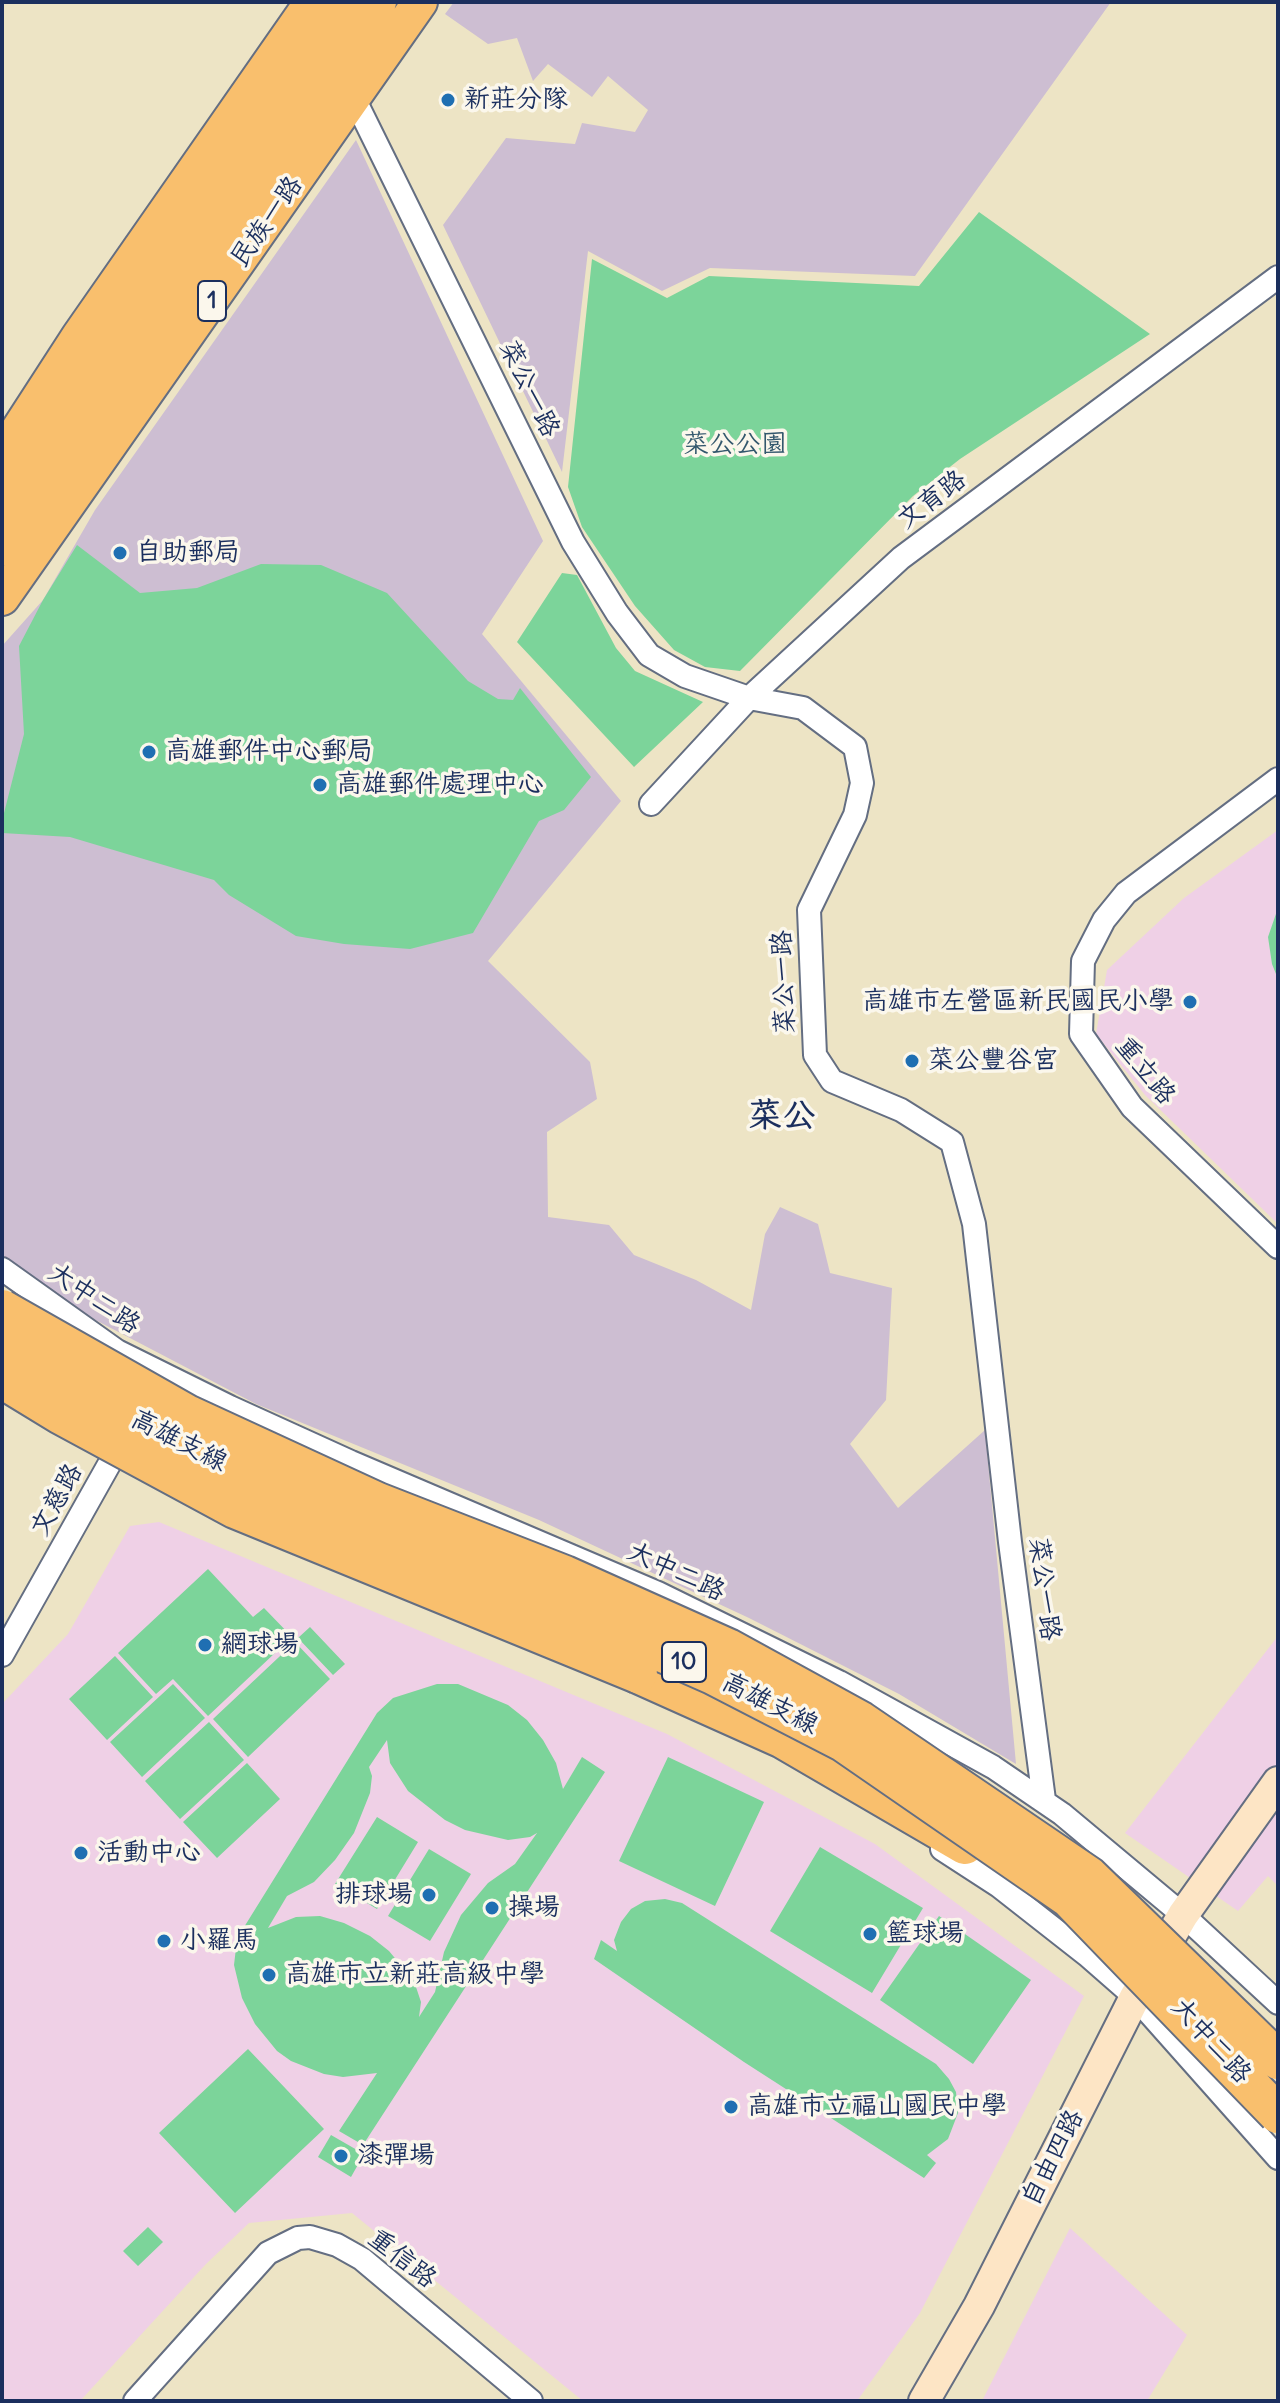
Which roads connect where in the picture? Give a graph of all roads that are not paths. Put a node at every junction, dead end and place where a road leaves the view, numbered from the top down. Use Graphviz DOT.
graph roads {
  1 [pos="347,2"];
  2 [pos="379,2"];
  3 [pos="420,2"];
  4 [pos="325,32"];
  5 [pos="353,97"];
  6 [pos="207,176"];
  7 [pos="1278,277"];
  8 [pos="2,455"];
  9 [pos="2,500"];
  10 [pos="2,548"];
  11 [pos="2,598"];
  12 [pos="749,698"];
  13 [pos="1278,779"];
  14 [pos="651,804"];
  15 [pos="1278,1247"];
  16 [pos="2,1269"];
  17 [pos="2,1309"];
  18 [pos="2,1345"];
  19 [pos="160,1373"];
  20 [pos="6,1383"];
  21 [pos="125,1436"];
  22 [pos="113,1458"];
  23 [pos="2,1655"];
  24 [pos="861,1721"];
  25 [pos="1278,1782"];
  26 [pos="1044,1800"];
  27 [pos="1031,1883"];
  28 [pos="1183,1915"];
  29 [pos="1135,1997"];
  30 [pos="1278,2003"];
  31 [pos="1278,2040"];
  32 [pos="1278,2060"];
  33 [pos="1278,2114"];
  34 [pos="1278,2158"];
  35 [pos="135,2401"];
  36 [pos="531,2401"];
  37 [pos="924,2401"];
  1 -- 4 [label="main road, 民族一路 / 1"];
  2 -- 4 [label="main road, 民族一路 / 1"];
  3 -- 5 [label="main road, 民族一路 / 1"];
  4 -- 5 [label="street, 菜公一路"];
  4 -- 6 [label="main road, 民族一路 / 1"];
  4 -- 10 [label="main road, 民族一路 / 1"];
  5 -- 11 [label="main road, 民族一路 / 1"];
  5 -- 12 [label="street, 菜公一路"];
  6 -- 8 [label="main road, 民族一路 / 1"];
  6 -- 9 [label="main road, 民族一路 / 1"];
  7 -- 12 [label="street, 文育路"];
  12 -- 14 [label="street, 文育路"];
  12 -- 26 [label="street, 菜公一路"];
  13 -- 15 [label="street, 重立路"];
  16 -- 19 [label="street, 大中二路"];
  17 -- 24 [label="highway, 高雄支線 / 10, bridge"];
  18 -- 33 [label="highway, 高雄支線 / 10, bridge"];
  19 -- 21 [label="street, 文慈路"];
  19 -- 26 [label="street, 大中二路"];
  20 -- 21 [label="street, 大中二路"];
  20 -- 22 [label="street, 大中二路"];
  20 -- 27 [label="highway, bridge"];
  21 -- 22 [label="street, 文慈路"];
  21 -- 27 [label="street, 大中二路"];
  22 -- 23 [label="street, 文慈路"];
  22 -- 29 [label="street, 大中二路"];
  24 -- 31 [label="highway, bridge"];
  24 -- 32 [label="highway, 高雄支線 / 10, bridge"];
  25 -- 28 [label="street, 自由四路"];
  26 -- 28 [label="street, 大中二路"];
  27 -- 29 [label="street, 大中二路"];
  28 -- 29 [label="street, 自由四路"];
  28 -- 30 [label="street, 大中二路"];
  29 -- 34 [label="street, 大中二路"];
  29 -- 37 [label="street, 自由四路"];
  35 -- 36 [label="street, 重信路"];
}
